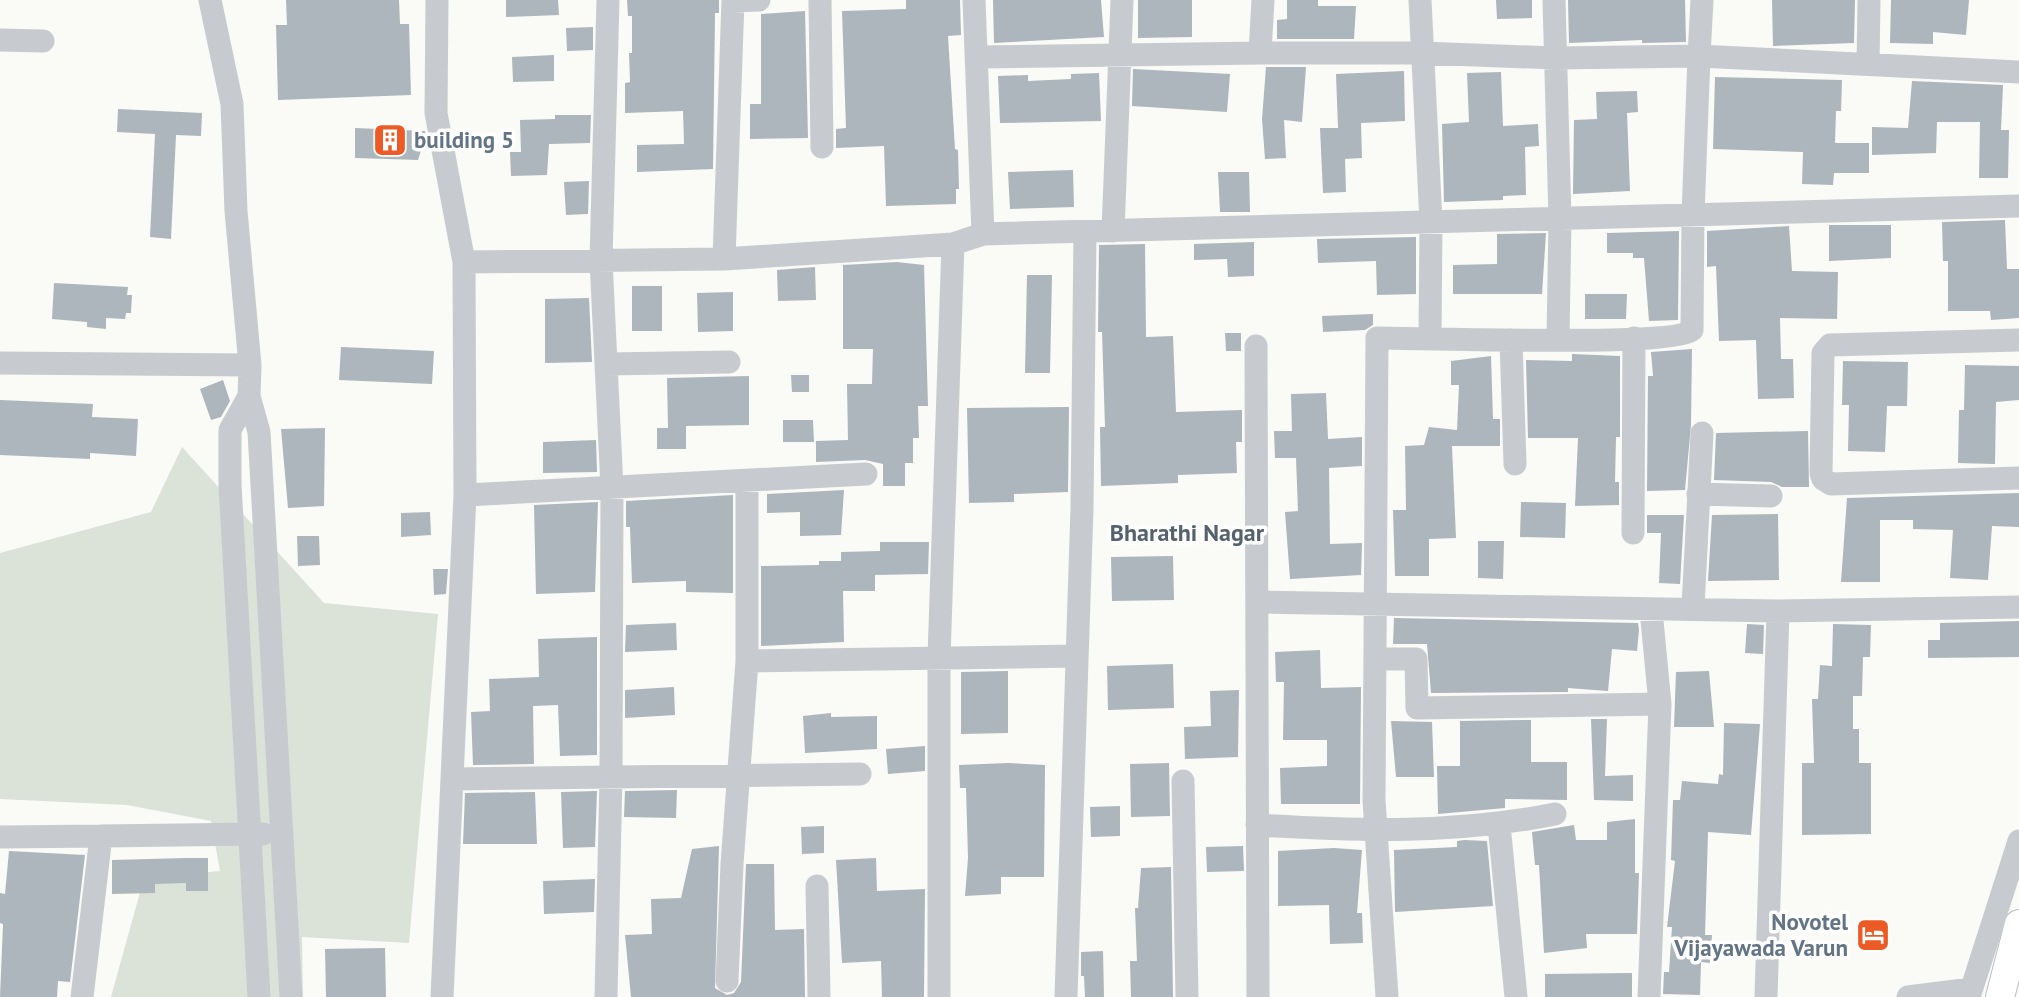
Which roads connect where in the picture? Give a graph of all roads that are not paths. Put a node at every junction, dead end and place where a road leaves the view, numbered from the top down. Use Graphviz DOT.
graph roads {
  1 [pos="210,0"];
  2 [pos="437,0"];
  3 [pos="608,0"];
  4 [pos="759,0"];
  5 [pos="820,0"];
  6 [pos="974,0"];
  7 [pos="1122,0"];
  8 [pos="1263,0"];
  9 [pos="1420,0"];
  10 [pos="1554,0"];
  11 [pos="1702,0"];
  12 [pos="1869,0"];
  13 [pos="733,1"];
  14 [pos="0,40"];
  15 [pos="43,41"];
  16 [pos="1260,53"];
  17 [pos="1422,53"];
  18 [pos="1120,55"];
  19 [pos="1699,56"];
  20 [pos="978,57"];
  21 [pos="1555,58"];
  22 [pos="1868,64"];
  23 [pos="2019,72"];
  24 [pos="822,147"];
  25 [pos="2019,206"];
  26 [pos="1693,215"];
  27 [pos="1560,219"];
  28 [pos="1432,222"];
  29 [pos="1114,231"];
  30 [pos="1085,232"];
  31 [pos="983,234"];
  32 [pos="953,244"];
  33 [pos="724,259"];
  34 [pos="601,260"];
  35 [pos="464,262"];
  36 [pos="1430,338"];
  37 [pos="1634,338"];
  38 [pos="1511,340"];
  39 [pos="1558,340"];
  40 [pos="2019,340"];
  41 [pos="1256,346"];
  42 [pos="729,362"];
  43 [pos="0,363"];
  44 [pos="608,364"];
  45 [pos="250,365"];
  46 [pos="249,396"];
  47 [pos="1702,433"];
  48 [pos="1515,464"];
  49 [pos="866,474"];
  50 [pos="2019,478"];
  51 [pos="747,481"];
  52 [pos="612,488"];
  53 [pos="1698,494"];
  54 [pos="465,495"];
  55 [pos="1771,496"];
  56 [pos="1633,533"];
  57 [pos="1258,601"];
  58 [pos="1377,602"];
  59 [pos="1693,607"];
  60 [pos="2019,607"];
  61 [pos="1651,610"];
  62 [pos="1778,611"];
  63 [pos="1077,656"];
  64 [pos="939,657"];
  65 [pos="1377,659"];
  66 [pos="747,661"];
  67 [pos="1660,704"];
  68 [pos="860,774"];
  69 [pos="738,775"];
  70 [pos="611,777"];
  71 [pos="452,779"];
  72 [pos="1183,781"];
  73 [pos="1555,814"];
  74 [pos="1257,825"];
  75 [pos="1499,825"];
  76 [pos="1376,831"];
  77 [pos="281,834"];
  78 [pos="251,835"];
  79 [pos="101,836"];
  80 [pos="0,837"];
  81 [pos="2019,841"];
  82 [pos="817,886"];
  83 [pos="2019,924"];
  84 [pos="2019,965"];
  85 [pos="727,981"];
  86 [pos="1970,993"];
  87 [pos="82,997"];
  88 [pos="259,997"];
  89 [pos="291,997"];
  90 [pos="442,997"];
  91 [pos="606,997"];
  92 [pos="819,997"];
  93 [pos="939,997"];
  94 [pos="1066,997"];
  95 [pos="1187,997"];
  96 [pos="1258,997"];
  97 [pos="1387,997"];
  98 [pos="1516,997"];
  99 [pos="1649,997"];
  100 [pos="1766,997"];
  101 [pos="1908,997"];
  102 [pos="2000,997"];
  103 [pos="2007,997"];
  1 -- 45 [label="street"];
  2 -- 35 [label="street"];
  3 -- 34 [label="street"];
  4 -- 13 [label="street"];
  5 -- 24 [label="street"];
  6 -- 20 [label="street"];
  7 -- 18 [label="street"];
  8 -- 16 [label="street"];
  9 -- 17 [label="street"];
  10 -- 21 [label="street"];
  11 -- 19 [label="street"];
  12 -- 22 [label="street"];
  13 -- 33 [label="street"];
  14 -- 15 [label="street"];
  16 -- 17 [label="street"];
  16 -- 18 [label="street"];
  17 -- 21 [label="street"];
  17 -- 28 [label="street"];
  18 -- 20 [label="street"];
  18 -- 29 [label="street"];
  19 -- 21 [label="street"];
  19 -- 22 [label="street"];
  19 -- 26 [label="street"];
  20 -- 31 [label="street"];
  21 -- 27 [label="street"];
  22 -- 23 [label="street"];
  25 -- 26 [label="street"];
  26 -- 27 [label="street"];
  26 -- 37 [label="street"];
  27 -- 28 [label="street"];
  27 -- 39 [label="street"];
  28 -- 29 [label="street"];
  28 -- 36 [label="street"];
  29 -- 30 [label="street"];
  30 -- 31 [label="street"];
  30 -- 63 [label="street"];
  31 -- 32 [label="street"];
  32 -- 33 [label="street"];
  32 -- 64 [label="street"];
  33 -- 34 [label="street"];
  34 -- 35 [label="street"];
  34 -- 44 [label="street"];
  35 -- 54 [label="street"];
  36 -- 38 [label="street"];
  36 -- 58 [label="street"];
  37 -- 39 [label="street"];
  37 -- 56 [label="street"];
  38 -- 39 [label="street"];
  38 -- 48 [label="street"];
  40 -- 50 [label="street"];
  41 -- 57 [label="street"];
  42 -- 44 [label="street"];
  43 -- 45 [label="street"];
  44 -- 52 [label="street"];
  45 -- 46 [label="street"];
  46 -- 77 [label="street"];
  46 -- 78 [label="street"];
  47 -- 53 [label="street"];
  49 -- 51 [label="street"];
  51 -- 52 [label="street"];
  51 -- 66 [label="street"];
  52 -- 54 [label="street"];
  52 -- 70 [label="street"];
  53 -- 55 [label="street"];
  53 -- 59 [label="street"];
  54 -- 71 [label="street"];
  57 -- 58 [label="street"];
  57 -- 74 [label="street"];
  58 -- 61 [label="street"];
  58 -- 65 [label="street"];
  59 -- 61 [label="street"];
  59 -- 62 [label="street"];
  60 -- 62 [label="street"];
  61 -- 67 [label="street"];
  62 -- 100 [label="street"];
  63 -- 64 [label="street"];
  63 -- 94 [label="street"];
  64 -- 66 [label="street"];
  64 -- 93 [label="street"];
  65 -- 67 [label="street"];
  65 -- 76 [label="street"];
  66 -- 69 [label="street"];
  67 -- 99 [label="street"];
  68 -- 69 [label="street"];
  69 -- 70 [label="street"];
  69 -- 85 [label="street"];
  70 -- 71 [label="street"];
  70 -- 91 [label="street"];
  71 -- 90 [label="street"];
  72 -- 95 [label="street"];
  73 -- 75 [label="street"];
  74 -- 76 [label="street"];
  74 -- 96 [label="street"];
  75 -- 76 [label="street"];
  75 -- 98 [label="street"];
  76 -- 97 [label="street"];
  77 -- 78 [label="street"];
  77 -- 89 [label="street"];
  78 -- 79 [label="street"];
  78 -- 88 [label="street"];
  79 -- 80 [label="street"];
  79 -- 87 [label="street"];
  81 -- 86 [label="street"];
  82 -- 92 [label="street"];
  83 -- 102 [label="main road"];
  84 -- 103 [label="main road"];
  86 -- 101 [label="street"];
}
